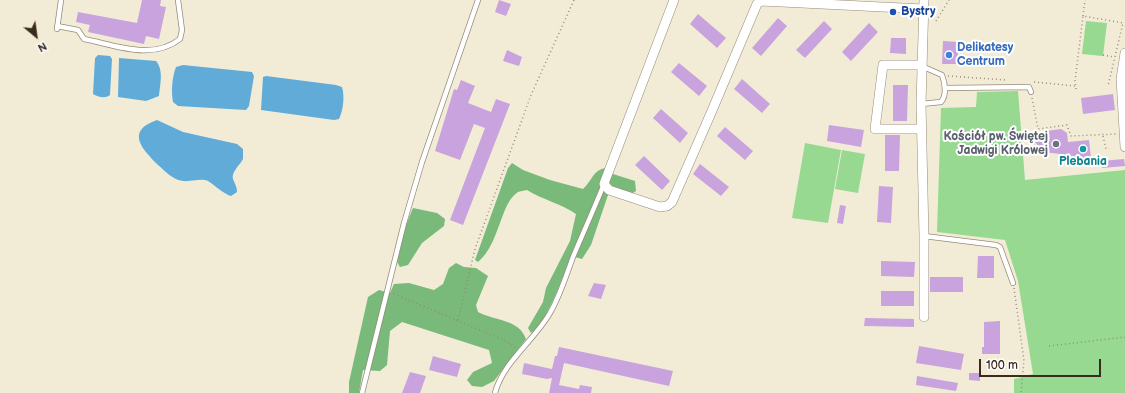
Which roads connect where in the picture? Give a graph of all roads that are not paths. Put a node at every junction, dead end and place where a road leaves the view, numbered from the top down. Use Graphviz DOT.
graph roads {
  1 [pos="61,0"];
  2 [pos="178,0"];
  3 [pos="478,0"];
  4 [pos="674,0"];
  5 [pos="862,3"];
  6 [pos="923,4"];
  7 [pos="1125,53"];
  8 [pos="922,66"];
  9 [pos="945,88"];
  10 [pos="1031,92"];
  11 [pos="921,104"];
  12 [pos="922,129"];
  13 [pos="1125,147"];
  14 [pos="604,184"];
  15 [pos="924,236"];
  16 [pos="1013,283"];
  17 [pos="924,317"];
  18 [pos="362,393"];
  19 [pos="495,393"];
  1 -- 2 [label="lane"];
  3 -- 18 [label="lane"];
  4 -- 14 [label="street"];
  5 -- 6 [label="street"];
  5 -- 14 [label="street"];
  6 -- 8 [label="street"];
  7 -- 13 [label="street"];
  8 -- 9 [label="lane"];
  8 -- 11 [label="street"];
  8 -- 12 [label="street"];
  9 -- 10 [label="lane"];
  9 -- 11 [label="lane"];
  11 -- 12 [label="street"];
  12 -- 15 [label="street"];
  14 -- 19 [label="lane"];
  15 -- 16 [label="lane"];
  15 -- 17 [label="street"];
}
